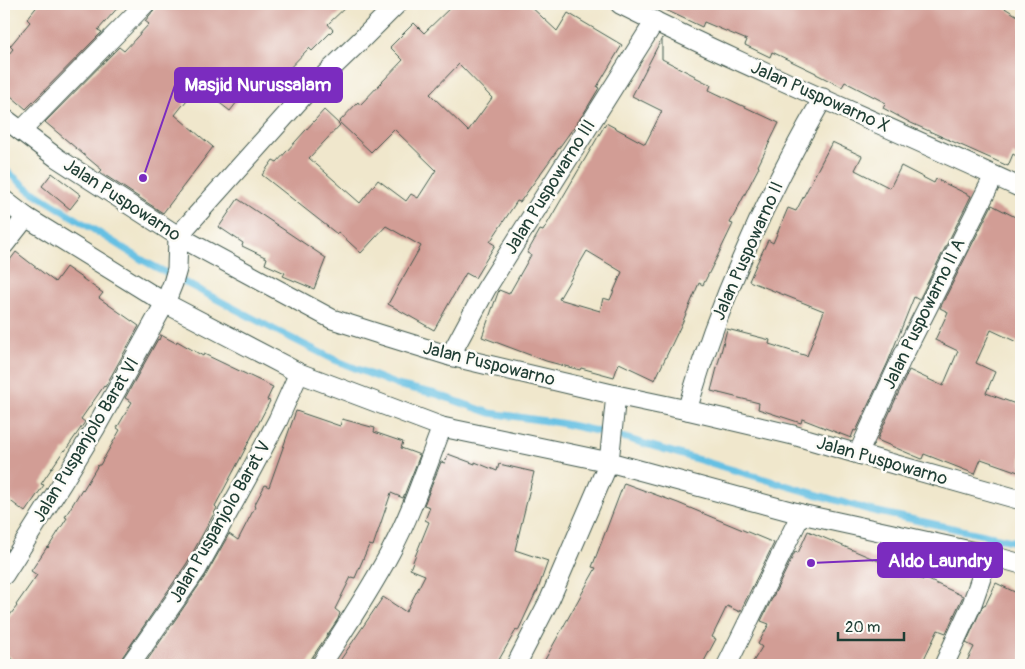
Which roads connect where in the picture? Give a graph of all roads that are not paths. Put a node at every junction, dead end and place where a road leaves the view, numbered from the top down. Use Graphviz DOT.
graph roads {
  1 [pos="145,4"];
  2 [pos="397,4"];
  3 [pos="620,4"];
  4 [pos="655,21"];
  5 [pos="823,98"];
  6 [pos="4,118"];
  7 [pos="21,131"];
  8 [pos="994,176"];
  9 [pos="1021,188"];
  10 [pos="4,200"];
  11 [pos="26,217"];
  12 [pos="178,236"];
  13 [pos="4,245"];
  14 [pos="167,298"];
  15 [pos="450,356"];
  16 [pos="299,373"];
  17 [pos="616,395"];
  18 [pos="687,410"];
  19 [pos="442,427"];
  20 [pos="858,454"];
  21 [pos="609,462"];
  22 [pos="1021,500"];
  23 [pos="801,514"];
  24 [pos="989,555"];
  25 [pos="1021,564"];
  26 [pos="4,575"];
  27 [pos="130,665"];
  28 [pos="321,665"];
  29 [pos="516,665"];
  30 [pos="727,665"];
  31 [pos="944,665"];
  1 -- 7 [label="street"];
  2 -- 12 [label="street"];
  3 -- 4 [label="street, Jalan Puspowarno X"];
  4 -- 5 [label="street, Jalan Puspowarno X"];
  4 -- 15 [label="street, Jalan Puspowarno III"];
  5 -- 8 [label="street, Jalan Puspowarno X"];
  5 -- 18 [label="street, Jalan Puspowarno II"];
  6 -- 7 [label="street, Jalan Puspowarno"];
  7 -- 12 [label="street, Jalan Puspowarno"];
  8 -- 9 [label="street, Jalan Puspowarno X"];
  8 -- 20 [label="street, Jalan Puspowarno II A"];
  10 -- 11 [label="street"];
  11 -- 13 [label="street"];
  11 -- 14 [label="street"];
  12 -- 14 [label="street, Jalan Puspanjolo Barat VI"];
  12 -- 15 [label="street, Jalan Puspowarno"];
  14 -- 16 [label="street"];
  14 -- 26 [label="street, Jalan Puspanjolo Barat VI"];
  15 -- 17 [label="street, Jalan Puspowarno"];
  16 -- 19 [label="street"];
  16 -- 27 [label="street, Jalan Puspanjolo Barat V"];
  17 -- 18 [label="street, Jalan Puspowarno"];
  17 -- 21 [label="street"];
  18 -- 20 [label="street, Jalan Puspowarno"];
  19 -- 21 [label="street"];
  19 -- 28 [label="street"];
  20 -- 22 [label="street, Jalan Puspowarno"];
  21 -- 23 [label="street"];
  21 -- 29 [label="street"];
  23 -- 24 [label="street"];
  23 -- 30 [label="street"];
  24 -- 25 [label="street"];
  24 -- 31 [label="street"];
}
